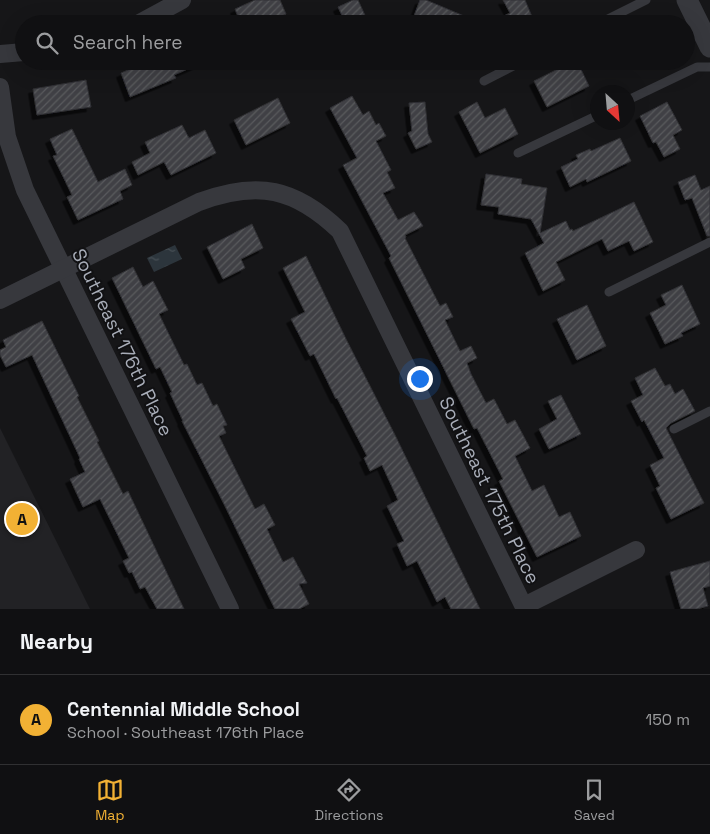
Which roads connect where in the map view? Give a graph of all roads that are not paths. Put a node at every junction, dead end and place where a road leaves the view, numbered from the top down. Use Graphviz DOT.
graph roads {
  1 [pos="182,0"];
  2 [pos="646,0"];
  3 [pos="687,0"];
  4 [pos="154,15"];
  5 [pos="616,15"];
  6 [pos="694,15"];
  7 [pos="695,16"];
  8 [pos="710,47"];
  9 [pos="15,53"];
  10 [pos="0,54"];
  11 [pos="710,67"];
  12 [pos="695,68"];
  13 [pos="505,70"];
  14 [pos="691,70"];
  15 [pos="484,81"];
  16 [pos="0,87"];
  17 [pos="635,97"];
  18 [pos="590,119"];
  19 [pos="518,153"];
  20 [pos="710,242"];
  21 [pos="64,268"];
  22 [pos="609,292"];
  23 [pos="0,300"];
  24 [pos="710,411"];
  25 [pos="674,429"];
  26 [pos="636,550"];
  27 [pos="525,608"];
  28 [pos="230,609"];
  1 -- 4 [label="street"];
  2 -- 5 [label="lane"];
  3 -- 6 [label="street"];
  7 -- 8 [label="street"];
  9 -- 10 [label="street"];
  11 -- 12 [label="lane"];
  13 -- 15 [label="lane"];
  14 -- 17 [label="lane"];
  16 -- 21 [label="street, Southeast 176th Place"];
  18 -- 19 [label="lane"];
  20 -- 22 [label="lane"];
  21 -- 23 [label="street, Southeast 175th Place"];
  21 -- 27 [label="street, Southeast 175th Place"];
  21 -- 28 [label="street, Southeast 176th Place"];
  24 -- 25 [label="lane"];
  26 -- 27 [label="street"];
}
